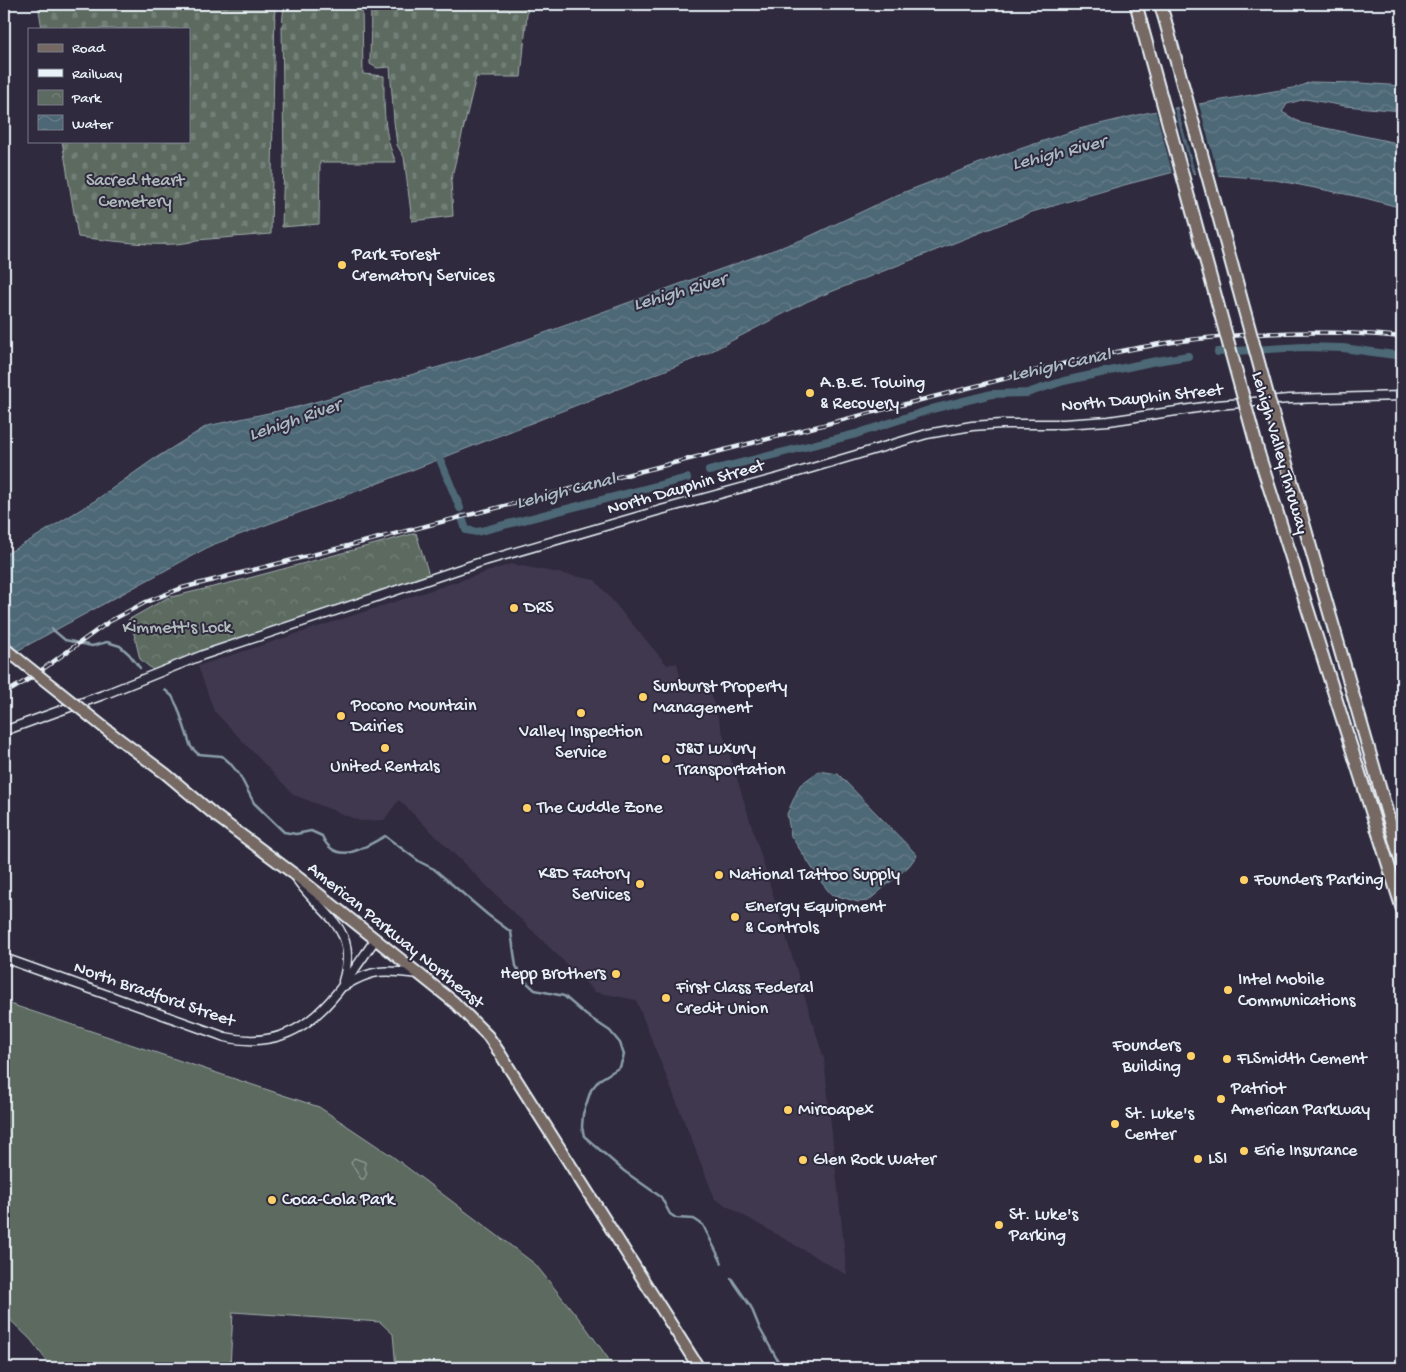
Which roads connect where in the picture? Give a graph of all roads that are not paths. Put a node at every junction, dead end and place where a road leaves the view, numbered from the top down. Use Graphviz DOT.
graph roads {
  1 [pos="1136,4"];
  2 [pos="1160,4"];
  3 [pos="1402,396"];
  4 [pos="4,648"];
  5 [pos="4,731"];
  6 [pos="1402,865"];
  7 [pos="294,874"];
  8 [pos="1402,908"];
  9 [pos="375,940"];
  10 [pos="4,958"];
  11 [pos="419,974"];
  12 [pos="341,988"];
  13 [pos="699,1368"];
  1 -- 8 [label="highway, Lehigh Valley Thruway, bridge"];
  2 -- 6 [label="highway, Lehigh Valley Thruway, bridge"];
  3 -- 5 [label="street, North Dauphin Street"];
  4 -- 7 [label="main road, American Parkway Northeast, bridge"];
  7 -- 9 [label="main road, American Parkway Northeast"];
  7 -- 12 [label="street"];
  9 -- 11 [label="main road, American Parkway Northeast"];
  9 -- 12 [label="street, North Bradford Street"];
  10 -- 12 [label="street, North Bradford Street"];
  11 -- 12 [label="street"];
  11 -- 13 [label="main road, American Parkway Northeast"];
}
